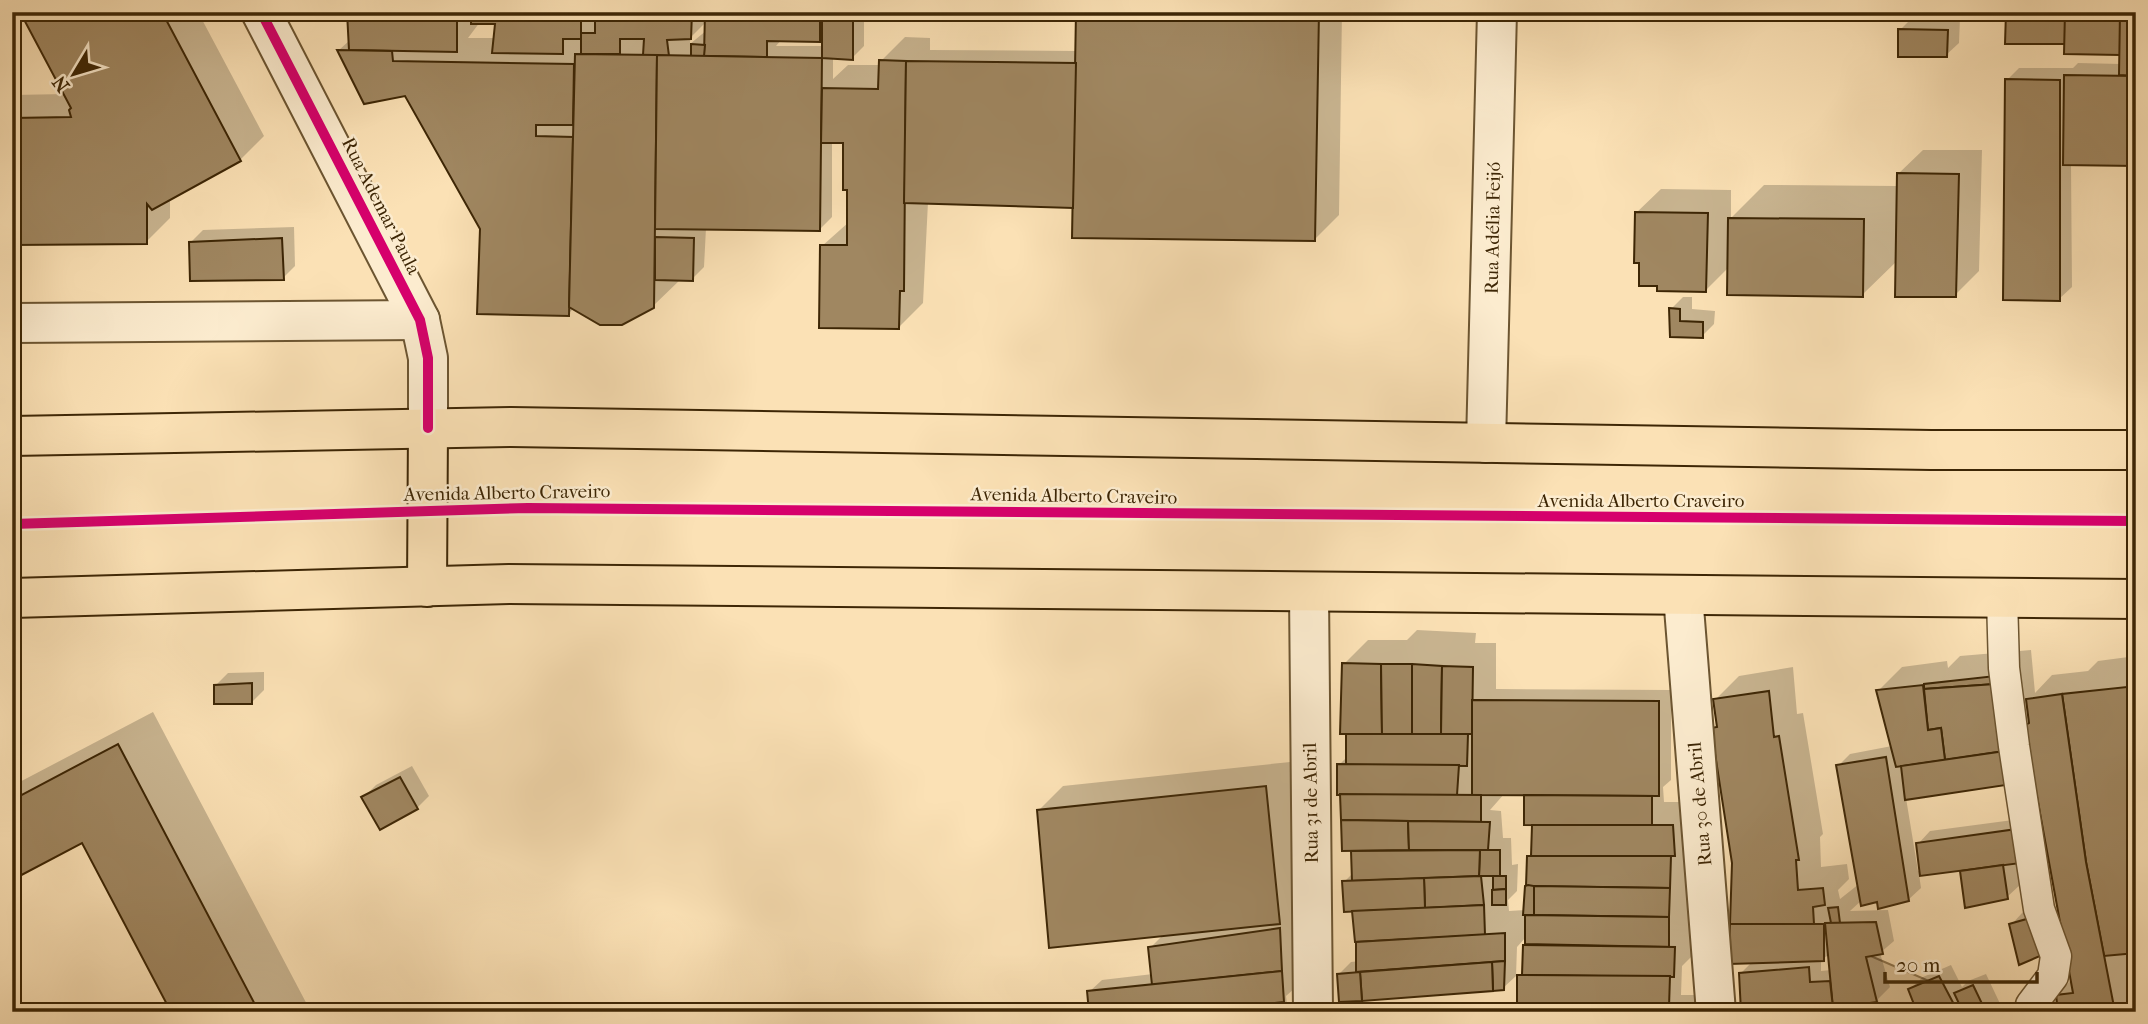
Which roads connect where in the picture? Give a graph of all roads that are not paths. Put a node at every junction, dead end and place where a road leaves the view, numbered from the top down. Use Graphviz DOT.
graph roads {
  1 [pos="261,12"];
  2 [pos="1497,12"];
  3 [pos="420,320"];
  4 [pos="12,323"];
  5 [pos="428,428"];
  6 [pos="12,436"];
  7 [pos="1486,443"];
  8 [pos="2136,450"];
  9 [pos="427,587"];
  10 [pos="1309,594"];
  11 [pos="1683,596"];
  12 [pos="12,598"];
  13 [pos="2002,598"];
  14 [pos="2136,599"];
  15 [pos="2031,1005"];
  16 [pos="1313,1012"];
  17 [pos="1716,1012"];
  1 -- 3 [label="street, Rua Ademar Paula"];
  2 -- 7 [label="street, Rua Adélia Feijó"];
  3 -- 4 [label="street"];
  3 -- 5 [label="street, Rua Ademar Paula"];
  5 -- 6 [label="main road"];
  5 -- 7 [label="main road"];
  5 -- 9 [label="main road"];
  7 -- 8 [label="main road"];
  9 -- 10 [label="main road"];
  9 -- 12 [label="main road"];
  10 -- 11 [label="main road"];
  10 -- 16 [label="street, Rua 31 de Abril"];
  11 -- 13 [label="main road"];
  11 -- 17 [label="street, Rua 30 de Abril"];
  13 -- 14 [label="main road"];
  13 -- 15 [label="lane"];
}
